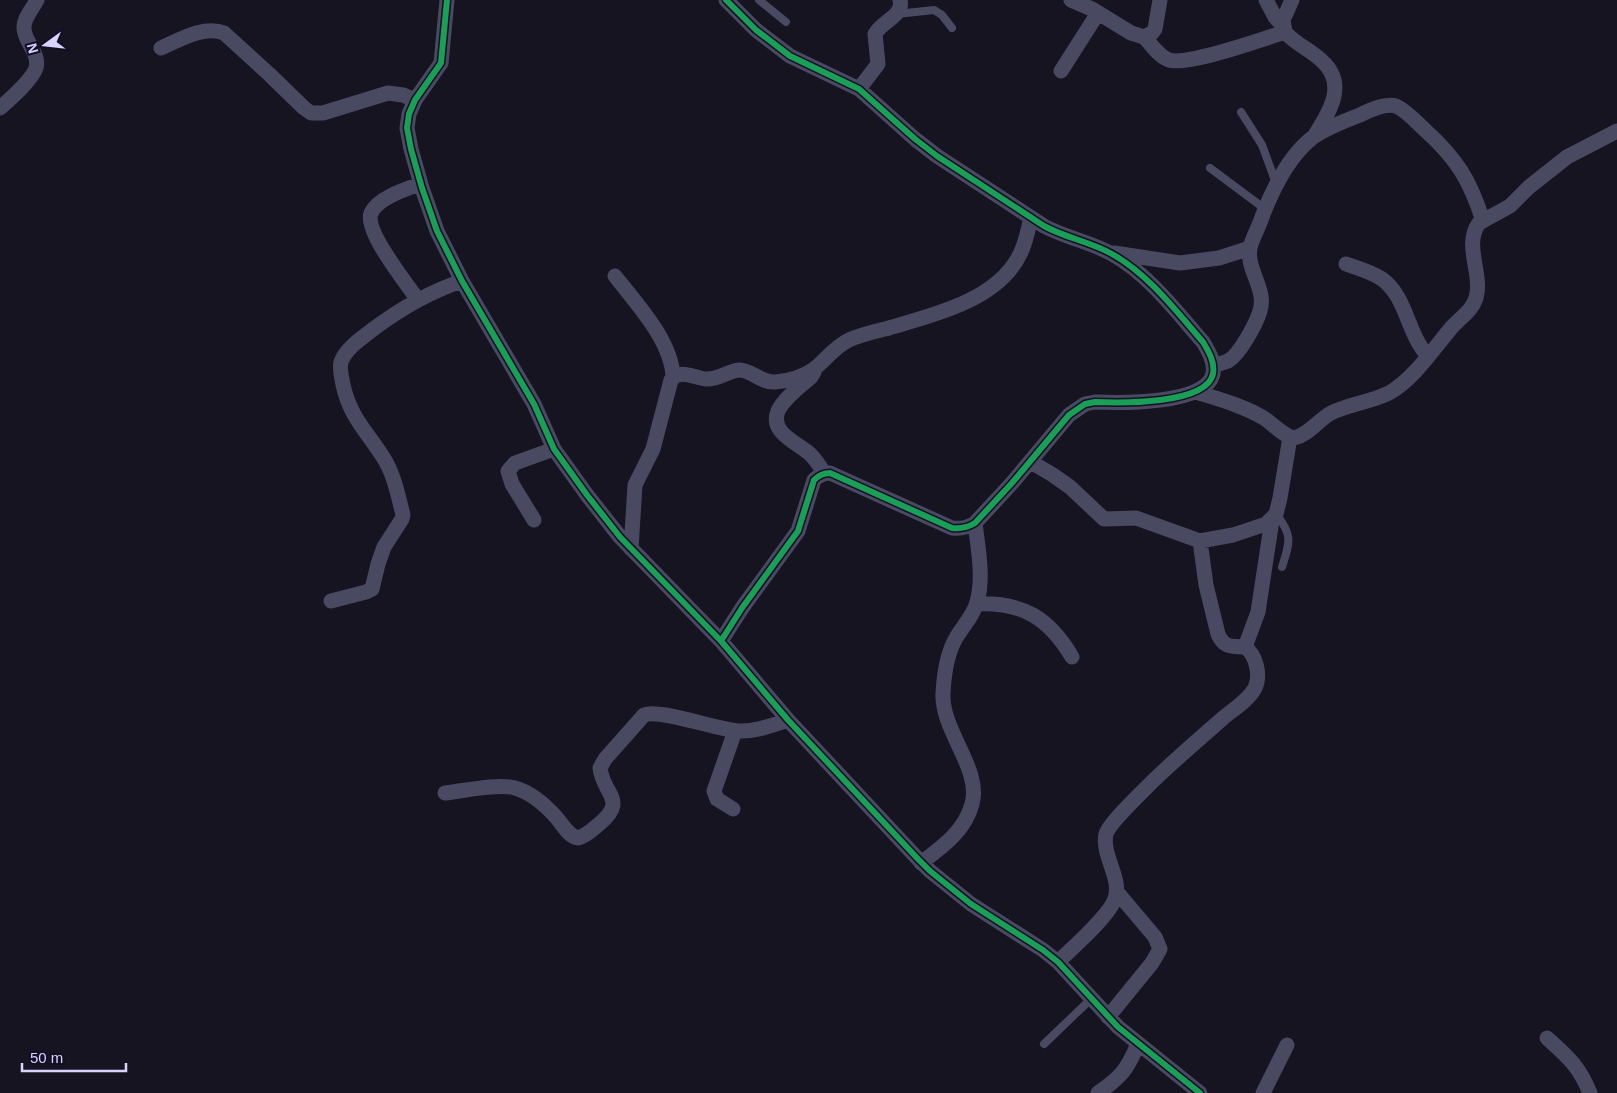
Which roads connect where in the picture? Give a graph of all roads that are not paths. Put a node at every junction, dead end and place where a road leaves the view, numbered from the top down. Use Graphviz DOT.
graph roads {
  1 [pos="37,0"];
  2 [pos="447,0"];
  3 [pos="726,0"];
  4 [pos="759,0"];
  5 [pos="1071,0"];
  6 [pos="1160,0"];
  7 [pos="1266,0"];
  8 [pos="1292,0"];
  9 [pos="898,7"];
  10 [pos="1098,13"];
  11 [pos="786,22"];
  12 [pos="952,28"];
  13 [pos="1284,29"];
  14 [pos="1144,36"];
  15 [pos="161,48"];
  16 [pos="1060,71"];
  17 [pos="859,89"];
  18 [pos="416,100"];
  19 [pos="0,108"];
  20 [pos="1241,112"];
  21 [pos="1617,131"];
  22 [pos="1314,137"];
  23 [pos="1210,168"];
  24 [pos="420,184"];
  25 [pos="1276,184"];
  26 [pos="1265,209"];
  27 [pos="1031,218"];
  28 [pos="1484,220"];
  29 [pos="1250,248"];
  30 [pos="1110,253"];
  31 [pos="1346,264"];
  32 [pos="615,276"];
  33 [pos="462,281"];
  34 [pos="418,300"];
  35 [pos="1428,356"];
  36 [pos="1214,366"];
  37 [pos="815,368"];
  38 [pos="673,376"];
  39 [pos="1196,392"];
  40 [pos="1290,437"];
  41 [pos="554,449"];
  42 [pos="1031,462"];
  43 [pos="824,473"];
  44 [pos="1274,517"];
  45 [pos="534,520"];
  46 [pos="975,523"];
  47 [pos="1200,541"];
  48 [pos="631,550"];
  49 [pos="1282,567"];
  50 [pos="331,601"];
  51 [pos="977,604"];
  52 [pos="721,641"];
  53 [pos="1245,646"];
  54 [pos="1072,657"];
  55 [pos="788,720"];
  56 [pos="735,731"];
  57 [pos="446,793"];
  58 [pos="733,809"];
  59 [pos="921,863"];
  60 [pos="1117,892"];
  61 [pos="1058,962"];
  62 [pos="1091,999"];
  63 [pos="1108,1017"];
  64 [pos="1547,1038"];
  65 [pos="1044,1044"];
  66 [pos="1138,1044"];
  67 [pos="1287,1045"];
  68 [pos="1098,1093"];
  69 [pos="1200,1093"];
  70 [pos="1263,1093"];
  71 [pos="1590,1093"];
  1 -- 19 [label="street"];
  2 -- 18 [label="street"];
  3 -- 17 [label="street"];
  4 -- 11 [label="lane"];
  5 -- 10 [label="street"];
  6 -- 14 [label="street"];
  7 -- 13 [label="street"];
  8 -- 13 [label="street"];
  9 -- 12 [label="lane"];
  9 -- 17 [label="street"];
  10 -- 14 [label="street"];
  10 -- 16 [label="street"];
  13 -- 14 [label="street"];
  13 -- 22 [label="street"];
  15 -- 18 [label="street"];
  17 -- 27 [label="street"];
  18 -- 24 [label="street"];
  20 -- 25 [label="lane"];
  21 -- 28 [label="street"];
  22 -- 25 [label="street"];
  22 -- 28 [label="street"];
  23 -- 26 [label="lane"];
  24 -- 33 [label="street"];
  24 -- 34 [label="street"];
  25 -- 26 [label="street"];
  26 -- 29 [label="street"];
  27 -- 30 [label="street"];
  27 -- 37 [label="street"];
  28 -- 35 [label="street"];
  29 -- 30 [label="street"];
  29 -- 36 [label="street"];
  30 -- 36 [label="street"];
  31 -- 35 [label="street"];
  32 -- 38 [label="street"];
  33 -- 34 [label="street"];
  33 -- 41 [label="street"];
  34 -- 50 [label="street"];
  35 -- 40 [label="street"];
  36 -- 39 [label="street"];
  37 -- 38 [label="street"];
  37 -- 43 [label="street"];
  38 -- 48 [label="street"];
  39 -- 40 [label="street"];
  39 -- 42 [label="street"];
  40 -- 44 [label="street"];
  41 -- 45 [label="street"];
  41 -- 48 [label="street"];
  42 -- 46 [label="street"];
  42 -- 47 [label="street"];
  43 -- 46 [label="street"];
  43 -- 52 [label="street"];
  44 -- 47 [label="street"];
  44 -- 49 [label="lane"];
  44 -- 53 [label="street"];
  46 -- 51 [label="street"];
  47 -- 53 [label="street"];
  48 -- 52 [label="street"];
  51 -- 54 [label="street"];
  51 -- 59 [label="street"];
  52 -- 55 [label="street"];
  53 -- 60 [label="street"];
  55 -- 56 [label="street"];
  55 -- 59 [label="street"];
  56 -- 57 [label="street"];
  56 -- 58 [label="street"];
  59 -- 61 [label="street"];
  60 -- 61 [label="street"];
  60 -- 63 [label="street"];
  61 -- 62 [label="street"];
  62 -- 63 [label="street"];
  62 -- 65 [label="lane"];
  63 -- 66 [label="street"];
  64 -- 71 [label="street"];
  66 -- 68 [label="street"];
  66 -- 69 [label="street"];
  67 -- 70 [label="street"];
}
